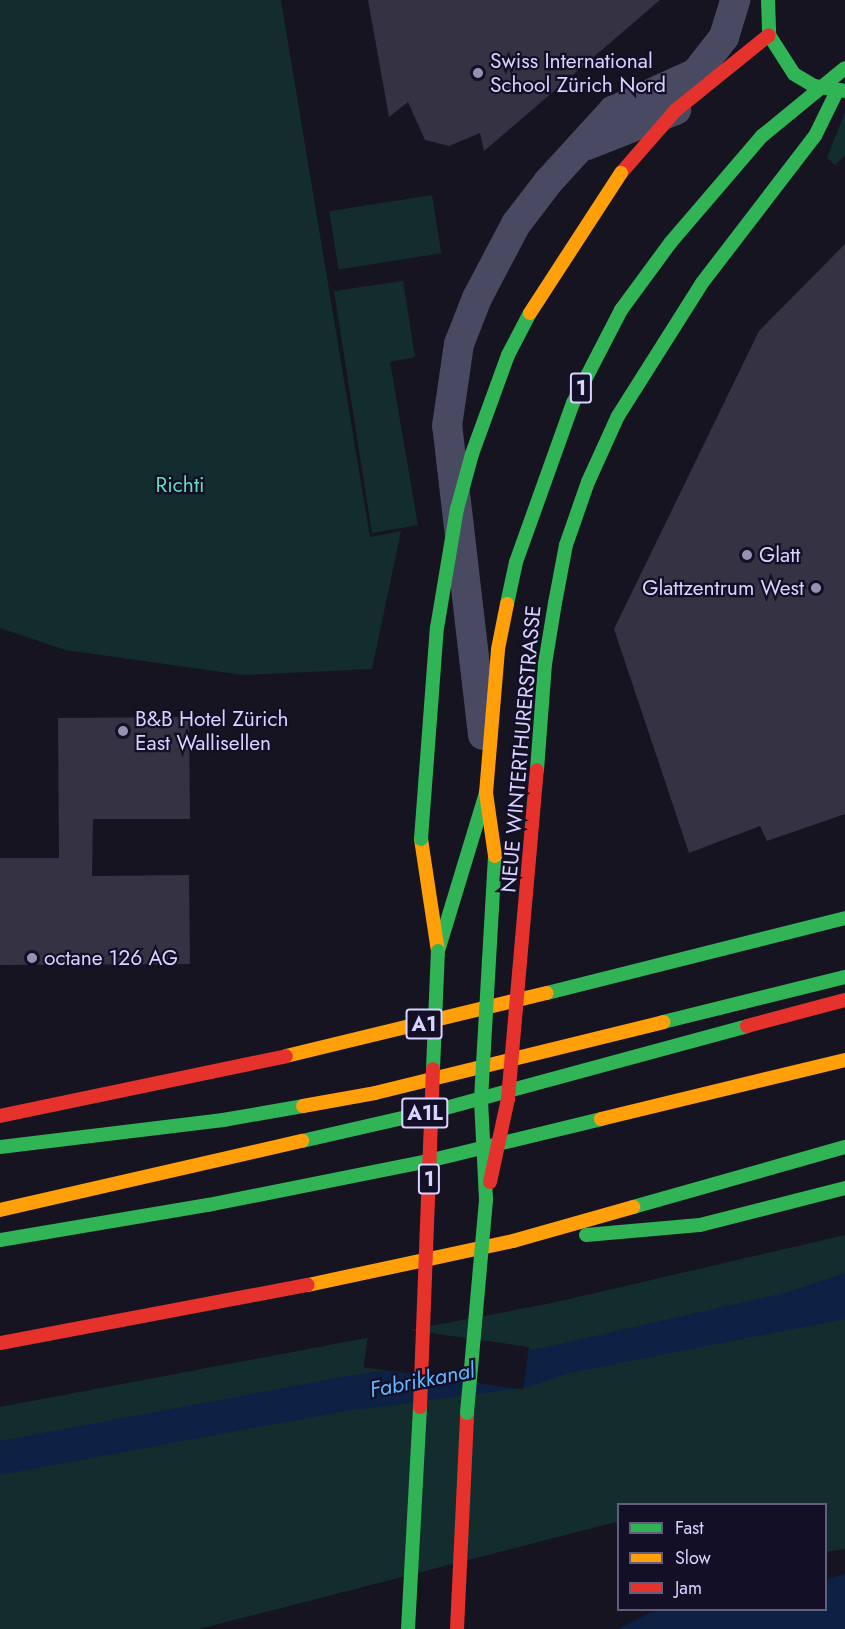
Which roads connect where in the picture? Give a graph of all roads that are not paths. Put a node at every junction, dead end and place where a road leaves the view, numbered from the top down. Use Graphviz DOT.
graph roads {
  1 [pos="735,0"];
  2 [pos="768,0"];
  3 [pos="769,35"];
  4 [pos="845,68"];
  5 [pos="841,91"];
  6 [pos="676,110"];
  7 [pos="582,148"];
  8 [pos="486,793"];
  9 [pos="508,840"];
  10 [pos="845,918"];
  11 [pos="438,951"];
  12 [pos="845,977"];
  13 [pos="845,1000"];
  14 [pos="845,1060"];
  15 [pos="0,1116"];
  16 [pos="0,1147"];
  17 [pos="845,1147"];
  18 [pos="845,1188"];
  19 [pos="486,1199"];
  20 [pos="0,1210"];
  21 [pos="0,1240"];
  22 [pos="513,1241"];
  23 [pos="0,1343"];
  24 [pos="408,1629"];
  25 [pos="457,1629"];
  1 -- 7 [label="street"];
  2 -- 3 [label="main road, NEUE WINTERTHURERSTRASSE"];
  3 -- 5 [label="main road, NEUE WINTERTHURERSTRASSE"];
  3 -- 6 [label="main road, NEUE WINTERTHURERSTRASSE"];
  4 -- 8 [label="main road, NEUE WINTERTHURERSTRASSE / 1, bridge"];
  5 -- 19 [label="main road, NEUE WINTERTHURERSTRASSE, bridge"];
  6 -- 7 [label="street"];
  6 -- 11 [label="main road, NEUE WINTERTHURERSTRASSE, bridge"];
  7 -- 9 [label="street"];
  8 -- 11 [label="main road, NEUE WINTERTHURERSTRASSE / 1, bridge"];
  8 -- 19 [label="main road, NEUE WINTERTHURERSTRASSE / 1, bridge"];
  10 -- 15 [label="main road, A1"];
  11 -- 24 [label="main road, NEUE WINTERTHURERSTRASSE / 1, bridge"];
  12 -- 16 [label="main road"];
  13 -- 20 [label="main road, A1L"];
  14 -- 21 [label="main road, A1L"];
  17 -- 22 [label="main road"];
  18 -- 22 [label="main road"];
  19 -- 25 [label="main road, NEUE WINTERTHURERSTRASSE / 1, bridge"];
  22 -- 23 [label="main road"];
}
